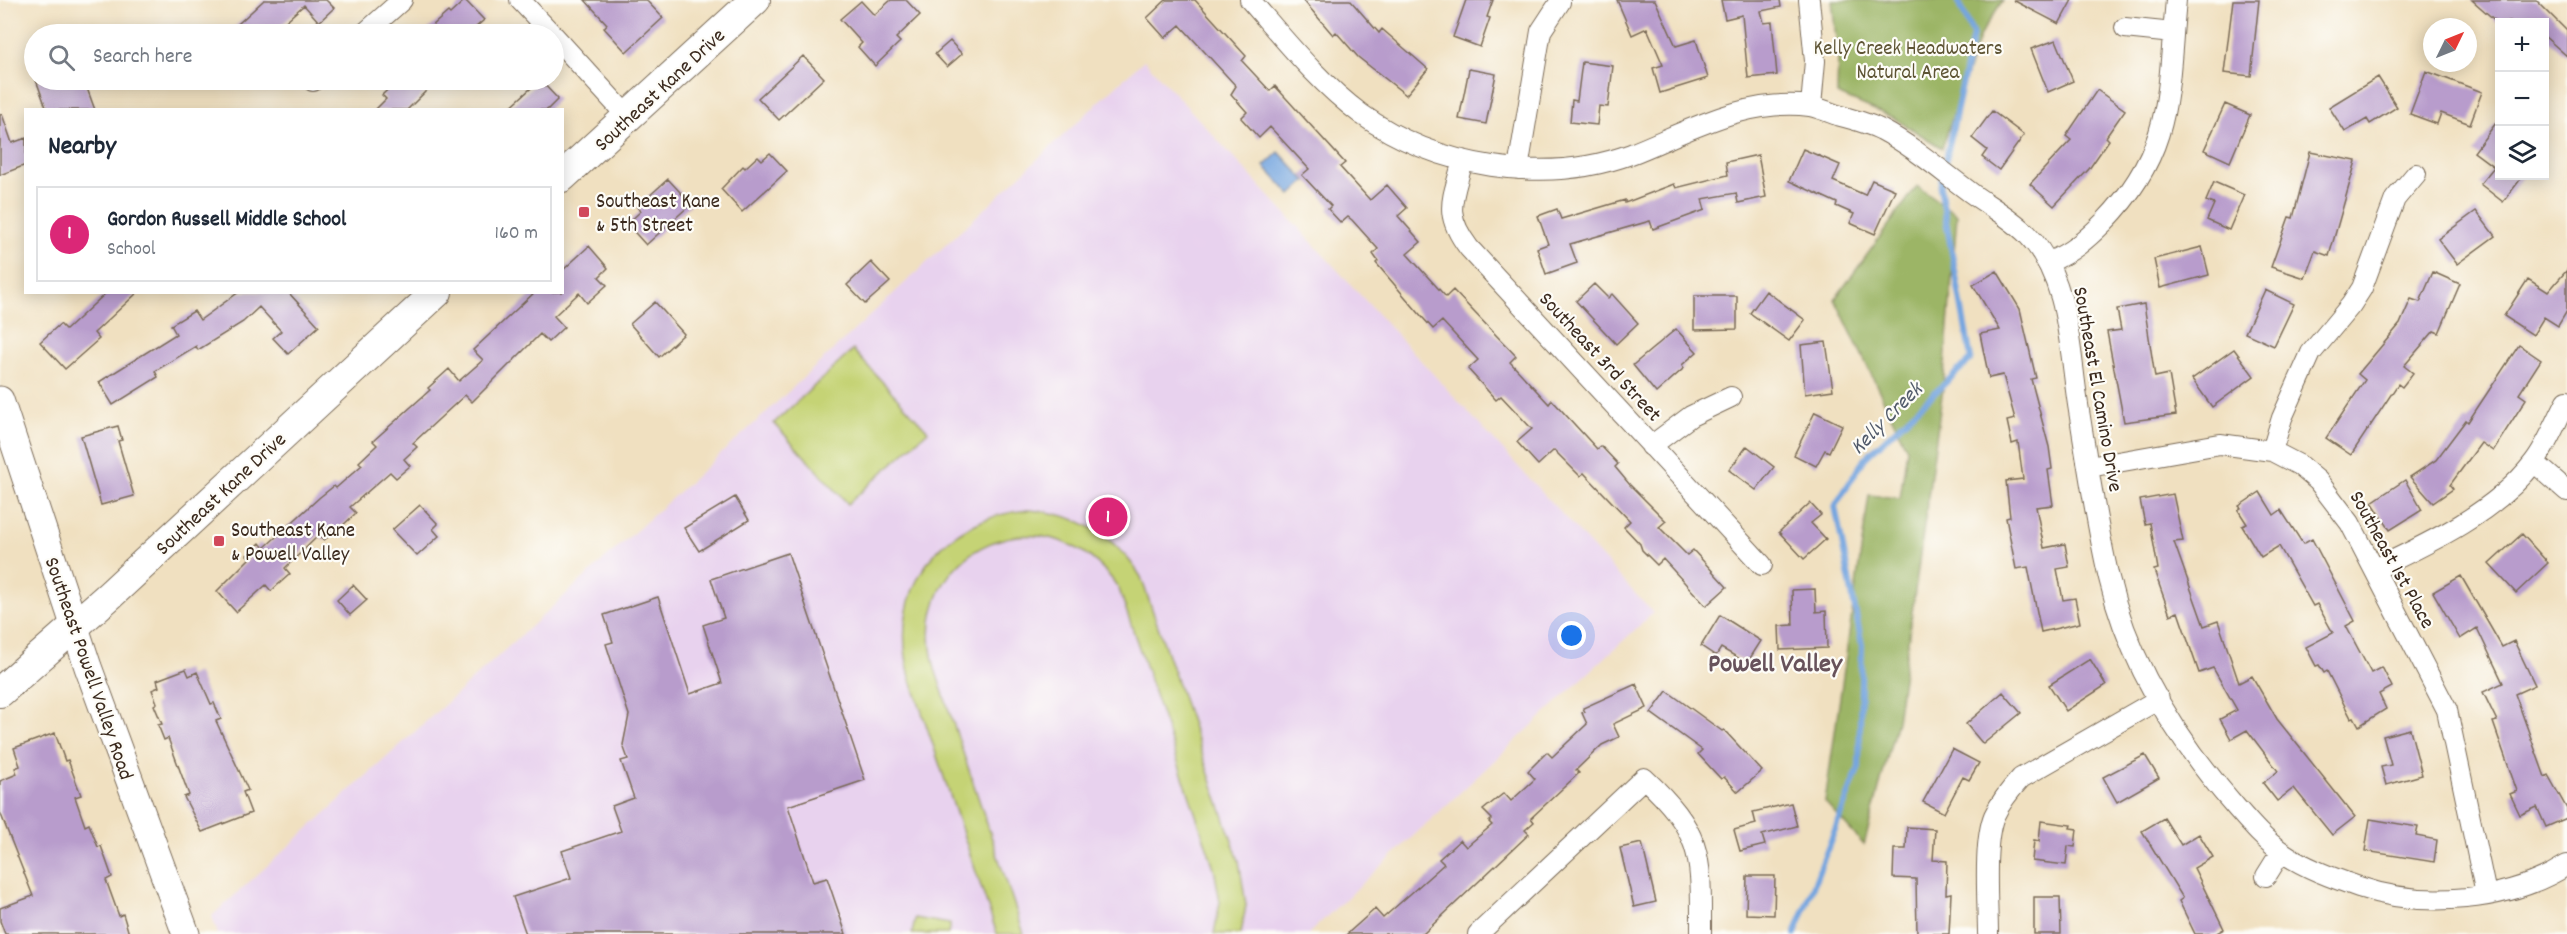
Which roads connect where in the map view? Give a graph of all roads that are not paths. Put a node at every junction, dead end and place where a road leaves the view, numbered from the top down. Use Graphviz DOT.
graph roads {
  1 [pos="402,0"];
  2 [pos="520,0"];
  3 [pos="755,0"];
  4 [pos="1250,0"];
  5 [pos="1809,0"];
  6 [pos="2176,0"];
  7 [pos="1560,2"];
  8 [pos="375,24"];
  9 [pos="543,24"];
  10 [pos="2126,28"];
  11 [pos="2173,33"];
  12 [pos="564,47"];
  13 [pos="1811,106"];
  14 [pos="628,117"];
  15 [pos="1463,160"];
  16 [pos="1518,169"];
  17 [pos="2416,174"];
  18 [pos="564,175"];
  19 [pos="2049,262"];
  20 [pos="435,294"];
  21 [pos="1731,397"];
  22 [pos="0,400"];
  23 [pos="2567,401"];
  24 [pos="1651,446"];
  25 [pos="2272,452"];
  26 [pos="2534,462"];
  27 [pos="2089,467"];
  28 [pos="2567,491"];
  29 [pos="1762,565"];
  30 [pos="2375,569"];
  31 [pos="74,626"];
  32 [pos="0,692"];
  33 [pos="2159,699"];
  34 [pos="2281,852"];
  35 [pos="2567,865"];
  36 [pos="2266,876"];
  37 [pos="2486,894"];
  38 [pos="186,934"];
  39 [pos="1478,934"];
  40 [pos="1701,934"];
  41 [pos="1988,934"];
  1 -- 8 [label="street"];
  2 -- 9 [label="street"];
  3 -- 14 [label="main road, Southeast Kane Drive"];
  4 -- 15 [label="street, Southeast El Camino Drive"];
  5 -- 13 [label="street"];
  6 -- 11 [label="street"];
  7 -- 16 [label="street"];
  10 -- 11 [label="street"];
  11 -- 19 [label="street"];
  12 -- 14 [label="street"];
  13 -- 16 [label="street, Southeast El Camino Drive"];
  13 -- 19 [label="street, Southeast El Camino Drive"];
  14 -- 18 [label="main road, Southeast Kane Drive"];
  15 -- 16 [label="street, Southeast El Camino Drive"];
  15 -- 24 [label="street, Southeast 3rd Street"];
  17 -- 25 [label="street"];
  19 -- 27 [label="street, Southeast El Camino Drive"];
  20 -- 31 [label="main road, Southeast Kane Drive"];
  21 -- 24 [label="street"];
  22 -- 31 [label="main road, Southeast Powell Valley Road"];
  23 -- 26 [label="street"];
  24 -- 29 [label="street, Southeast 3rd Street"];
  25 -- 27 [label="street, Southeast 1st Place"];
  25 -- 30 [label="street, Southeast 1st Place"];
  26 -- 28 [label="street"];
  26 -- 30 [label="street"];
  27 -- 33 [label="street, Southeast El Camino Drive"];
  30 -- 37 [label="street, Southeast 1st Place"];
  31 -- 32 [label="main road, Southeast Kane Drive"];
  31 -- 38 [label="main road, Southeast Powell Valley Road"];
  33 -- 34 [label="street, Southeast El Camino Drive"];
  33 -- 41 [label="street"];
  34 -- 36 [label="street"];
  34 -- 37 [label="street, Southeast El Camino Drive"];
  35 -- 37 [label="street, Southeast El Camino Drive"];
  39 -- 40 [label="street"];
}
